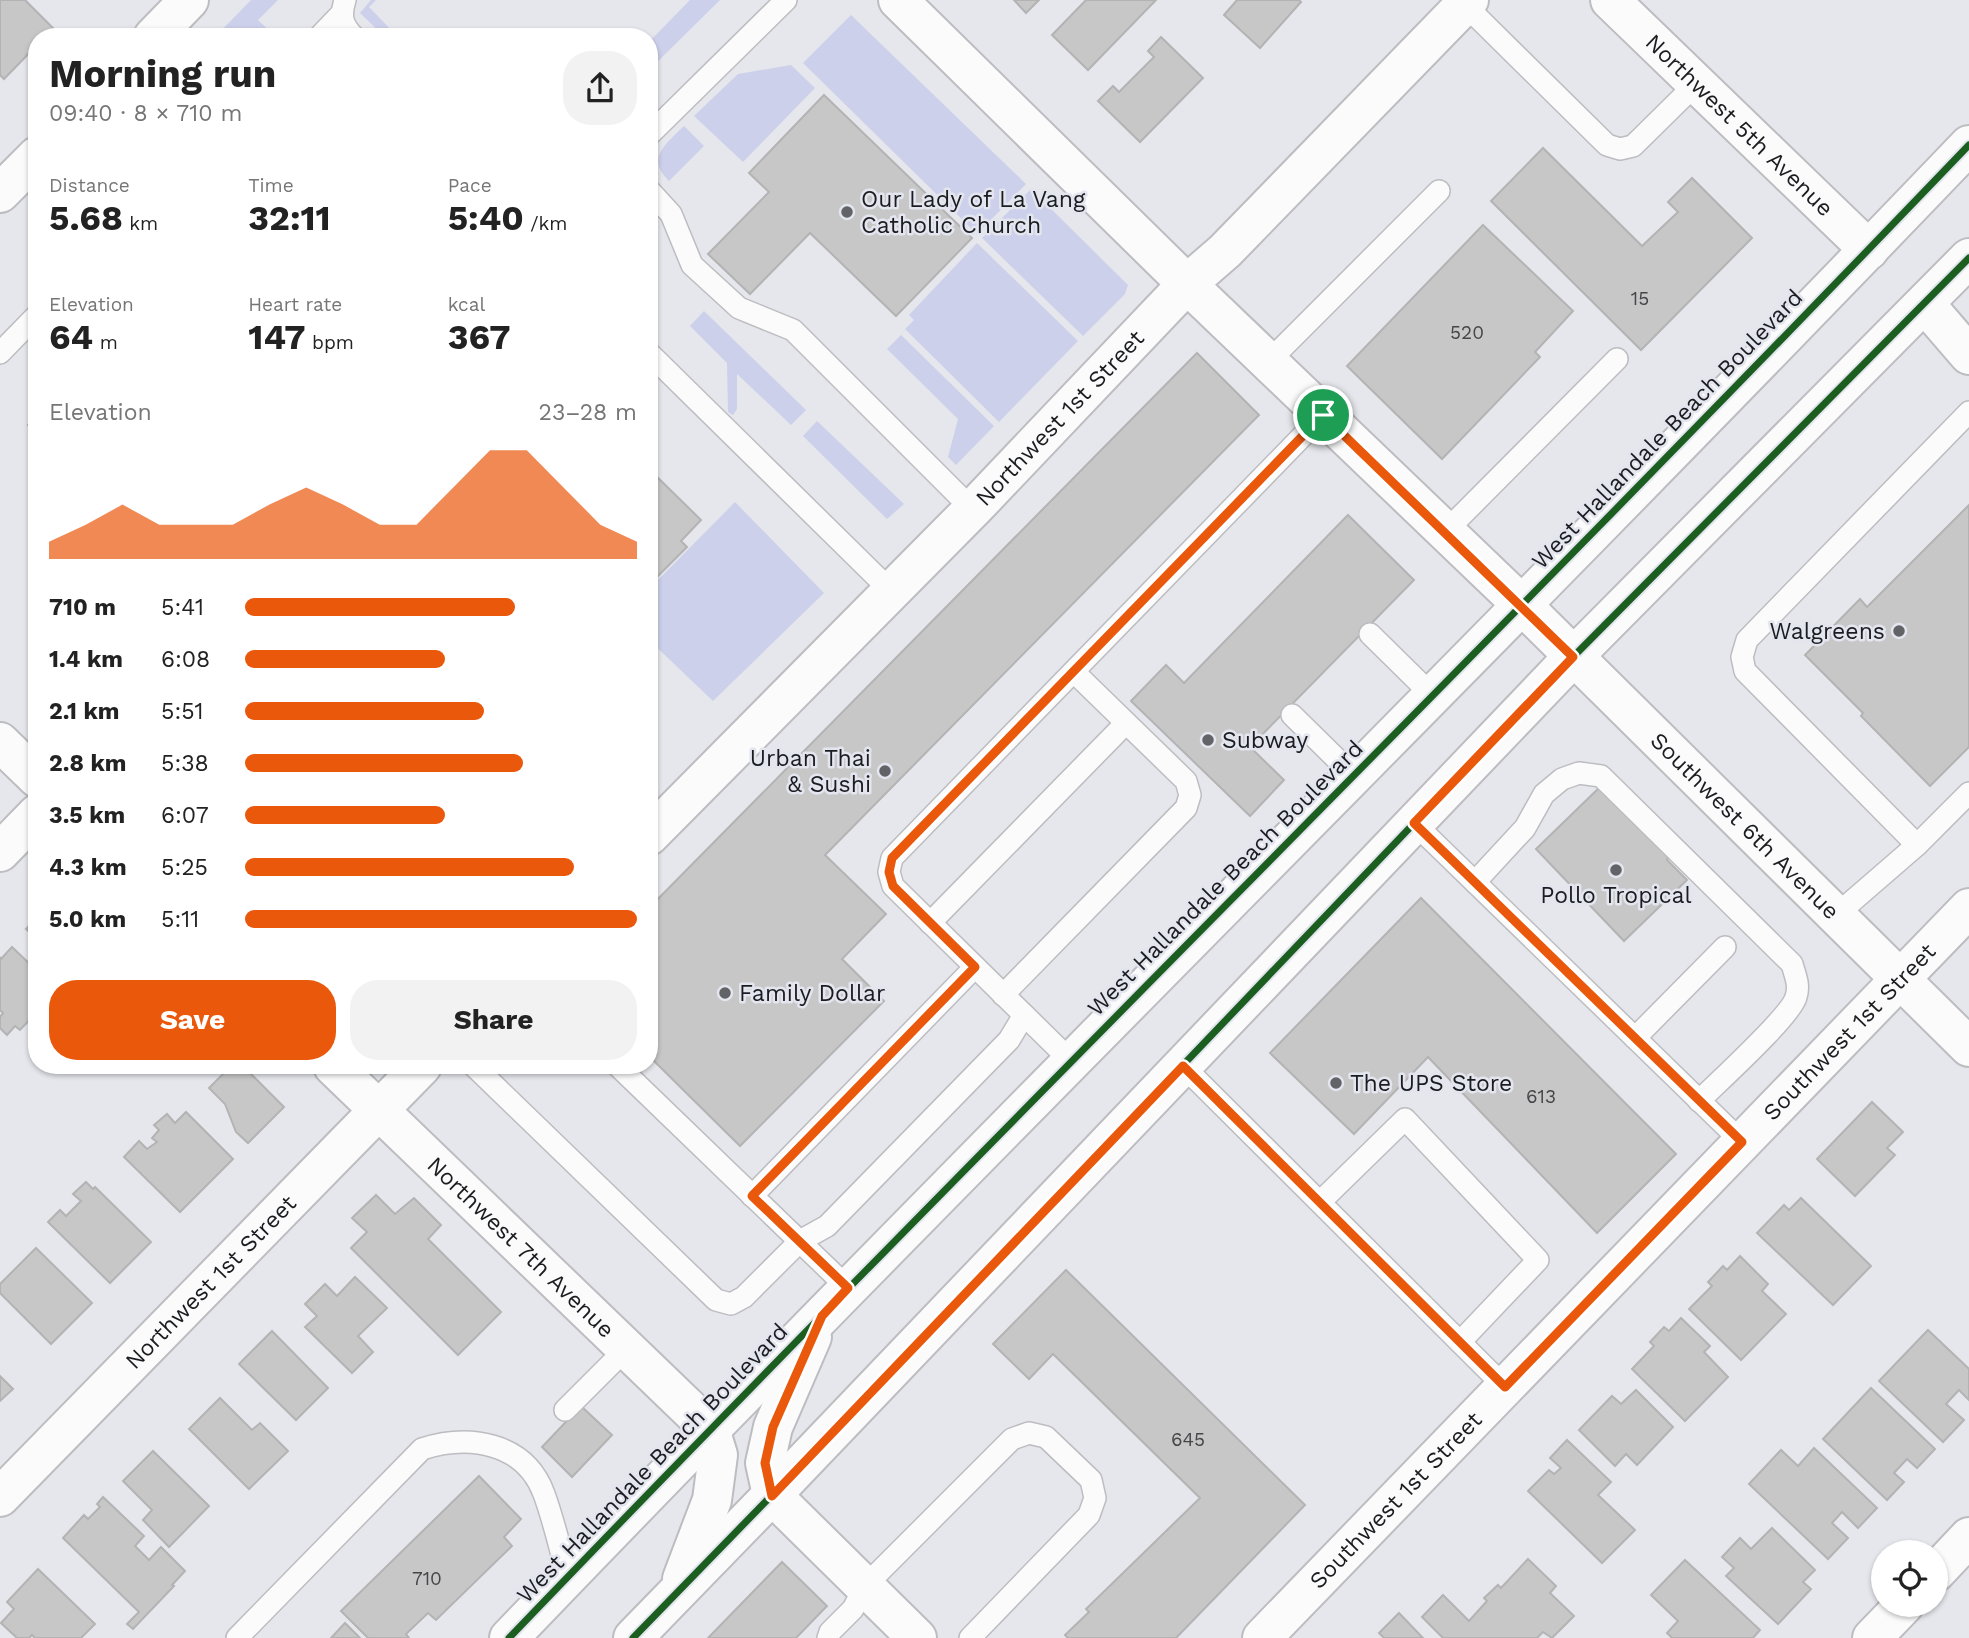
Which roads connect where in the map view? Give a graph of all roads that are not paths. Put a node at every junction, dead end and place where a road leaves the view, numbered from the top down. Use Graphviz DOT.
graph roads {
  1 [pos="786,0"];
  2 [pos="898,0"];
  3 [pos="1610,0"];
  4 [pos="1467,3"];
  5 [pos="343,7"];
  6 [pos="326,28"];
  7 [pos="346,28"];
  8 [pos="1697,83"];
  9 [pos="658,126"];
  10 [pos="1969,145"];
  11 [pos="1439,191"];
  12 [pos="658,200"];
  13 [pos="1869,250"];
  14 [pos="1969,258"];
  15 [pos="1187,284"];
  16 [pos="1925,304"];
  17 [pos="28,324"];
  18 [pos="0,353"];
  19 [pos="1969,355"];
  20 [pos="1617,359"];
  21 [pos="658,362"];
  22 [pos="1268,362"];
  23 [pos="1969,412"];
  24 [pos="1323,415"];
  25 [pos="972,509"];
  26 [pos="1445,533"];
  27 [pos="891,591"];
  28 [pos="1522,605"];
  29 [pos="1370,634"];
  30 [pos="1573,657"];
  31 [pos="1074,672"];
  32 [pos="1433,696"];
  33 [pos="1292,715"];
  34 [pos="1126,723"];
  35 [pos="0,742"];
  36 [pos="28,769"];
  37 [pos="1354,776"];
  38 [pos="1969,793"];
  39 [pos="28,823"];
  40 [pos="1414,823"];
  41 [pos="658,827"];
  42 [pos="1917,845"];
  43 [pos="0,852"];
  44 [pos="1475,882"];
  45 [pos="1969,908"];
  46 [pos="1835,916"];
  47 [pos="930,923"];
  48 [pos="1725,947"];
  49 [pos="975,967"];
  50 [pos="1900,979"];
  51 [pos="1003,995"];
  52 [pos="1024,1016"];
  53 [pos="1634,1038"];
  54 [pos="1969,1046"];
  55 [pos="1072,1062"];
  56 [pos="1183,1066"];
  57 [pos="341,1074"];
  58 [pos="414,1074"];
  59 [pos="482,1074"];
  60 [pos="626,1074"];
  61 [pos="1699,1101"];
  62 [pos="379,1110"];
  63 [pos="1742,1142"];
  64 [pos="752,1196"];
  65 [pos="1320,1202"];
  66 [pos="800,1241"];
  67 [pos="848,1288"];
  68 [pos="822,1316"];
  69 [pos="1460,1342"];
  70 [pos="626,1349"];
  71 [pos="1505,1387"];
  72 [pos="565,1410"];
  73 [pos="710,1429"];
  74 [pos="772,1496"];
  75 [pos="0,1497"];
  76 [pos="1969,1537"];
  77 [pos="1948,1559"];
  78 [pos="568,1577"];
  79 [pos="865,1586"];
  80 [pos="677,1594"];
  81 [pos="1892,1617"];
  82 [pos="237,1638"];
  83 [pos="509,1638"];
  84 [pos="633,1638"];
  85 [pos="828,1638"];
  86 [pos="917,1638"];
  87 [pos="970,1638"];
  88 [pos="1262,1638"];
  89 [pos="1872,1638"];
  1 -- 9 [label="lane"];
  2 -- 15 [label="street, Southwest 6th Avenue"];
  3 -- 8 [label="street, Northwest 5th Avenue"];
  4 -- 8 [label="lane"];
  4 -- 15 [label="street, Northwest 1st Street"];
  5 -- 6 [label="lane"];
  5 -- 7 [label="lane"];
  8 -- 13 [label="street, Northwest 5th Avenue"];
  10 -- 13 [label="street, West Hallandale Beach Boulevard"];
  11 -- 22 [label="lane"];
  12 -- 25 [label="lane"];
  13 -- 28 [label="street, West Hallandale Beach Boulevard"];
  14 -- 16 [label="street"];
  15 -- 22 [label="street, Southwest 6th Avenue"];
  15 -- 25 [label="street, Northwest 1st Street"];
  16 -- 19 [label="street"];
  16 -- 30 [label="street"];
  17 -- 18 [label="lane"];
  20 -- 26 [label="lane"];
  21 -- 27 [label="lane"];
  22 -- 24 [label="street, Southwest 6th Avenue"];
  23 -- 42 [label="lane"];
  24 -- 26 [label="street, Southwest 6th Avenue"];
  24 -- 31 [label="lane"];
  25 -- 27 [label="street, Northwest 1st Street"];
  26 -- 28 [label="street, Southwest 6th Avenue"];
  27 -- 41 [label="street, Northwest 1st Street"];
  28 -- 30 [label="street, Southwest 6th Avenue"];
  28 -- 32 [label="street, West Hallandale Beach Boulevard"];
  29 -- 32 [label="lane"];
  30 -- 40 [label="street"];
  30 -- 46 [label="street, Southwest 6th Avenue"];
  31 -- 34 [label="lane"];
  31 -- 47 [label="lane"];
  32 -- 37 [label="street, West Hallandale Beach Boulevard"];
  33 -- 37 [label="lane"];
  34 -- 47 [label="lane"];
  34 -- 51 [label="lane"];
  35 -- 36 [label="street"];
  37 -- 55 [label="street, West Hallandale Beach Boulevard"];
  38 -- 42 [label="lane"];
  39 -- 43 [label="street"];
  40 -- 44 [label="lane"];
  40 -- 56 [label="street"];
  42 -- 46 [label="lane"];
  44 -- 53 [label="lane"];
  44 -- 61 [label="lane"];
  45 -- 50 [label="street, Southwest 1st Street"];
  46 -- 50 [label="street, Southwest 6th Avenue"];
  47 -- 49 [label="lane"];
  48 -- 53 [label="lane"];
  49 -- 51 [label="lane"];
  49 -- 64 [label="lane"];
  50 -- 54 [label="street, Southwest 6th Avenue"];
  50 -- 63 [label="street, Southwest 1st Street"];
  51 -- 52 [label="lane"];
  52 -- 55 [label="lane"];
  52 -- 66 [label="lane"];
  53 -- 61 [label="lane"];
  55 -- 67 [label="street, West Hallandale Beach Boulevard"];
  56 -- 65 [label="lane"];
  56 -- 74 [label="street"];
  57 -- 62 [label="street, Northwest 7th Avenue"];
  58 -- 62 [label="street, Northwest 1st Street"];
  59 -- 66 [label="lane"];
  60 -- 64 [label="lane"];
  61 -- 63 [label="lane"];
  62 -- 70 [label="street, Northwest 7th Avenue"];
  62 -- 75 [label="street, Northwest 1st Street"];
  63 -- 71 [label="street, Southwest 1st Street"];
  64 -- 66 [label="lane"];
  65 -- 69 [label="lane"];
  65 -- 69 [label="lane"];
  66 -- 67 [label="lane"];
  67 -- 68 [label="street, West Hallandale Beach Boulevard"];
  68 -- 73 [label="street, West Hallandale Beach Boulevard"];
  68 -- 74 [label="street"];
  69 -- 71 [label="lane"];
  70 -- 72 [label="lane"];
  70 -- 73 [label="street, Northwest 7th Avenue"];
  71 -- 88 [label="street, Southwest 1st Street"];
  73 -- 78 [label="street, West Hallandale Beach Boulevard"];
  73 -- 80 [label="street"];
  74 -- 79 [label="street"];
  74 -- 80 [label="street"];
  76 -- 77 [label="street"];
  78 -- 82 [label="lane"];
  78 -- 83 [label="street, West Hallandale Beach Boulevard"];
  79 -- 85 [label="lane"];
  79 -- 86 [label="street"];
  79 -- 87 [label="lane"];
  80 -- 84 [label="street"];
  81 -- 89 [label="street"];
}
